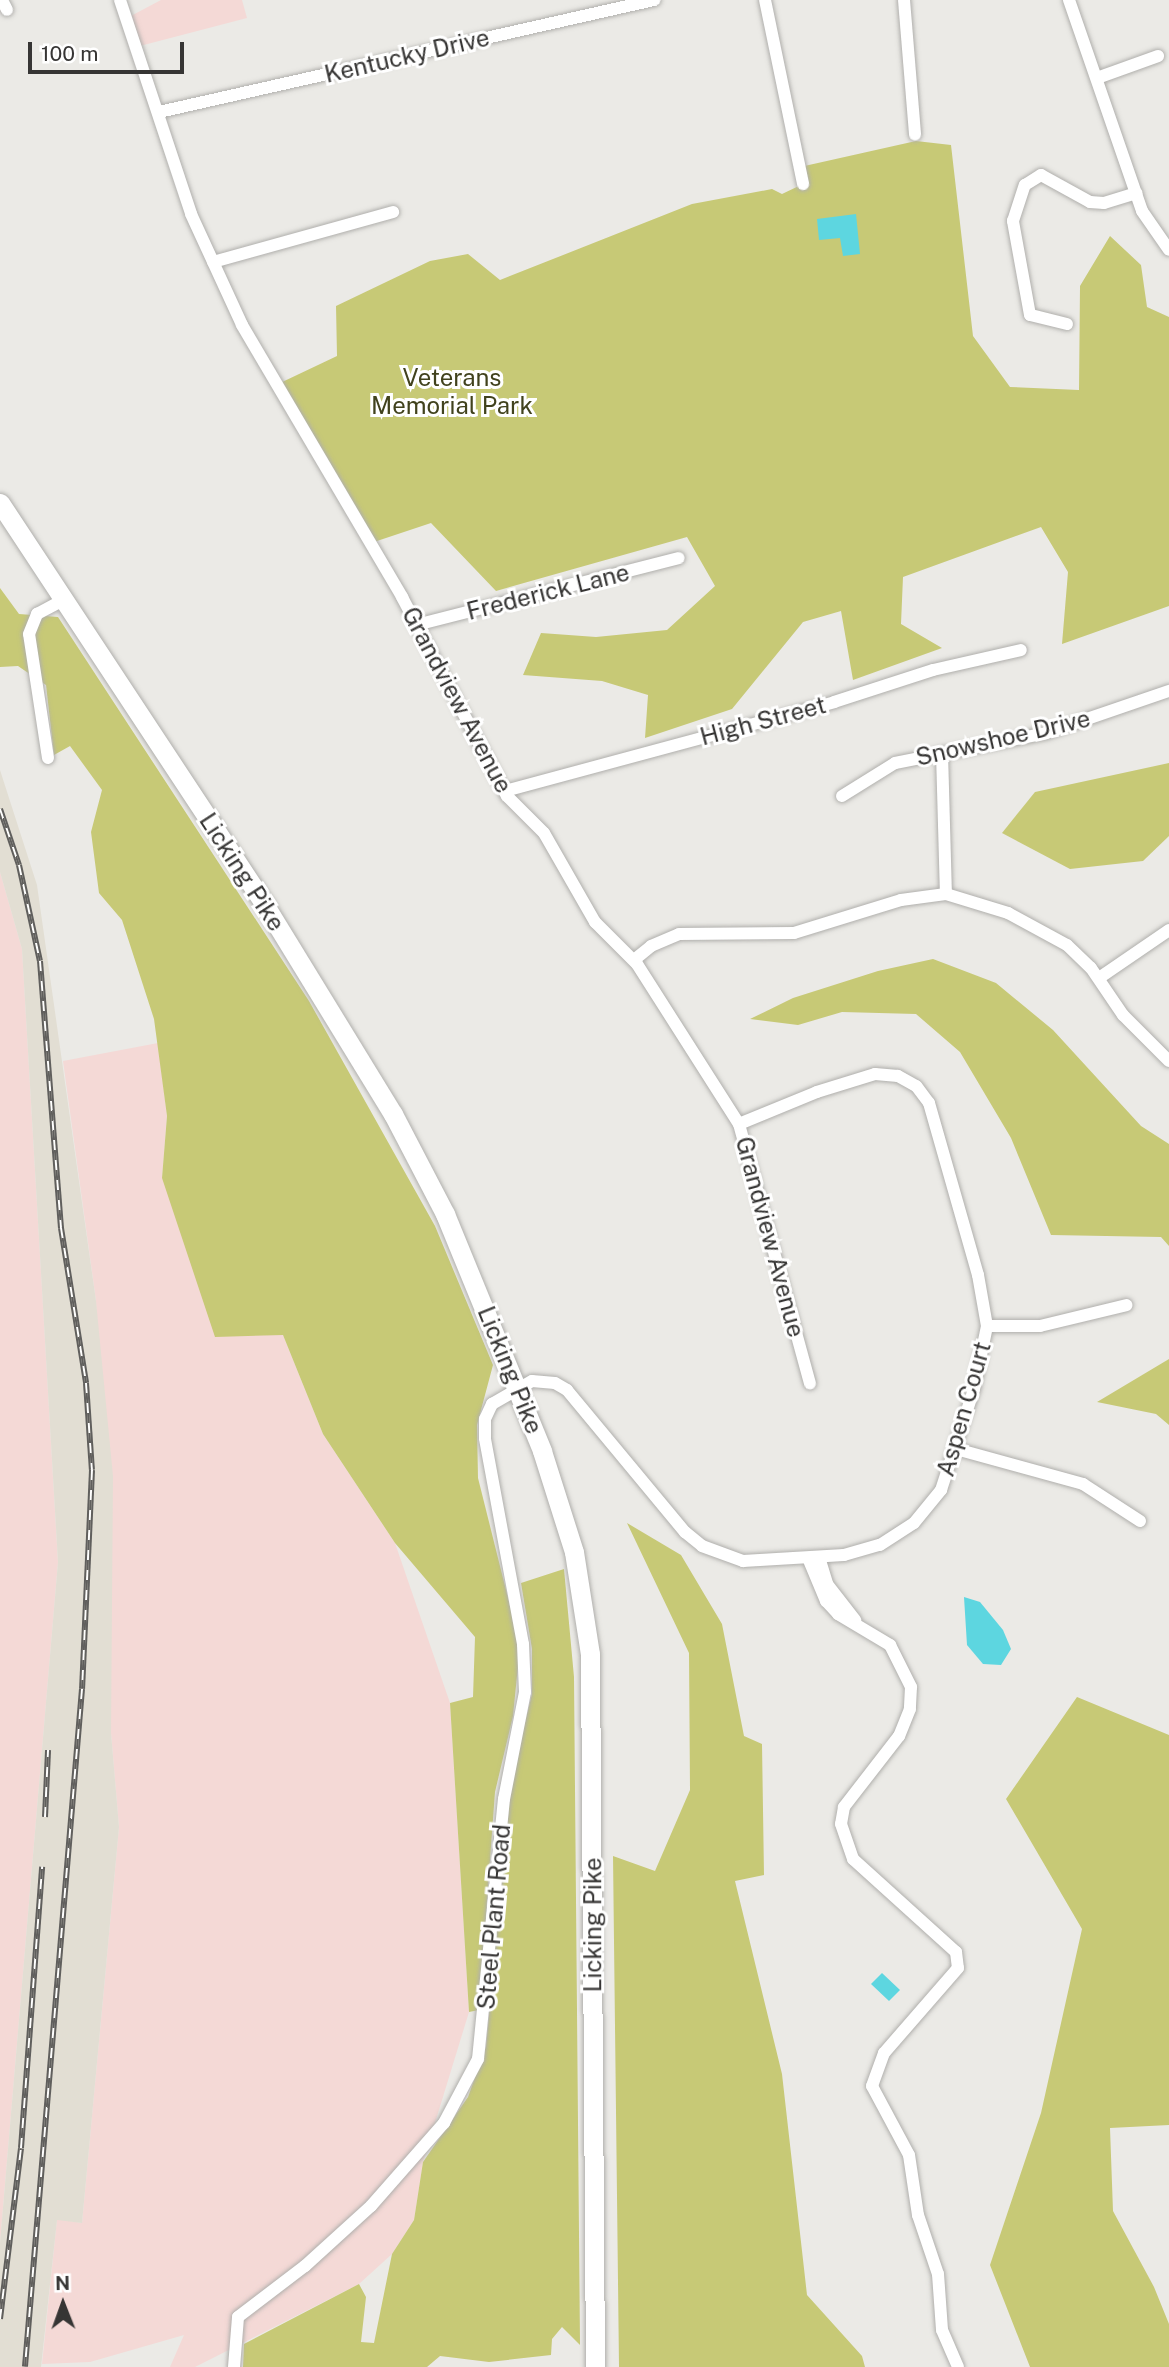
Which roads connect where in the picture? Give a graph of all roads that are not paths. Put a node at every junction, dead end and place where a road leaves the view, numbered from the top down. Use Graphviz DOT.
graph roads {
  1 [pos="120,0"];
  2 [pos="654,0"];
  3 [pos="765,0"];
  4 [pos="904,0"];
  5 [pos="1069,0"];
  6 [pos="1158,56"];
  7 [pos="1097,78"];
  8 [pos="159,112"];
  9 [pos="915,135"];
  10 [pos="803,184"];
  11 [pos="1136,192"];
  12 [pos="393,212"];
  13 [pos="1169,250"];
  14 [pos="213,262"];
  15 [pos="1067,324"];
  16 [pos="0,503"];
  17 [pos="679,558"];
  18 [pos="63,600"];
  19 [pos="416,625"];
  20 [pos="1021,650"];
  21 [pos="1169,691"];
  22 [pos="942,753"];
  23 [pos="48,758"];
  24 [pos="505,791"];
  25 [pos="842,796"];
  26 [pos="946,894"];
  27 [pos="1169,930"];
  28 [pos="634,960"];
  29 [pos="1099,978"];
  30 [pos="1169,1061"];
  31 [pos="739,1125"];
  32 [pos="1127,1305"];
  33 [pos="986,1326"];
  34 [pos="810,1382"];
  35 [pos="515,1387"];
  36 [pos="956,1449"];
  37 [pos="1140,1521"];
  38 [pos="814,1558"];
  39 [pos="234,2367"];
  40 [pos="595,2367"];
  41 [pos="958,2367"];
  1 -- 8 [label="street, Grandview Avenue"];
  2 -- 8 [label="street, Kentucky Drive"];
  3 -- 10 [label="street"];
  4 -- 9 [label="street"];
  5 -- 7 [label="street"];
  6 -- 7 [label="street"];
  7 -- 11 [label="street"];
  8 -- 14 [label="street, Grandview Avenue"];
  11 -- 13 [label="street"];
  11 -- 15 [label="street"];
  12 -- 14 [label="street"];
  14 -- 19 [label="street, Grandview Avenue"];
  16 -- 18 [label="main road, Licking Pike"];
  17 -- 19 [label="street, Frederick Lane"];
  18 -- 23 [label="street"];
  18 -- 35 [label="main road, Licking Pike"];
  19 -- 24 [label="street, Grandview Avenue"];
  20 -- 24 [label="street, High Street"];
  21 -- 22 [label="street, Snowshoe Drive"];
  22 -- 25 [label="street, Snowshoe Drive"];
  22 -- 26 [label="street"];
  24 -- 28 [label="street, Grandview Avenue"];
  26 -- 28 [label="street"];
  26 -- 29 [label="street"];
  27 -- 29 [label="street"];
  28 -- 31 [label="street, Grandview Avenue"];
  29 -- 30 [label="street"];
  31 -- 33 [label="street, Aspen Court"];
  31 -- 34 [label="street, Grandview Avenue"];
  32 -- 33 [label="street"];
  33 -- 36 [label="street, Aspen Court"];
  35 -- 38 [label="street, Aspen Court"];
  35 -- 39 [label="street, Steel Plant Road"];
  35 -- 40 [label="main road, Licking Pike"];
  36 -- 37 [label="street"];
  36 -- 38 [label="street, Aspen Court"];
  38 -- 41 [label="street"];
}
